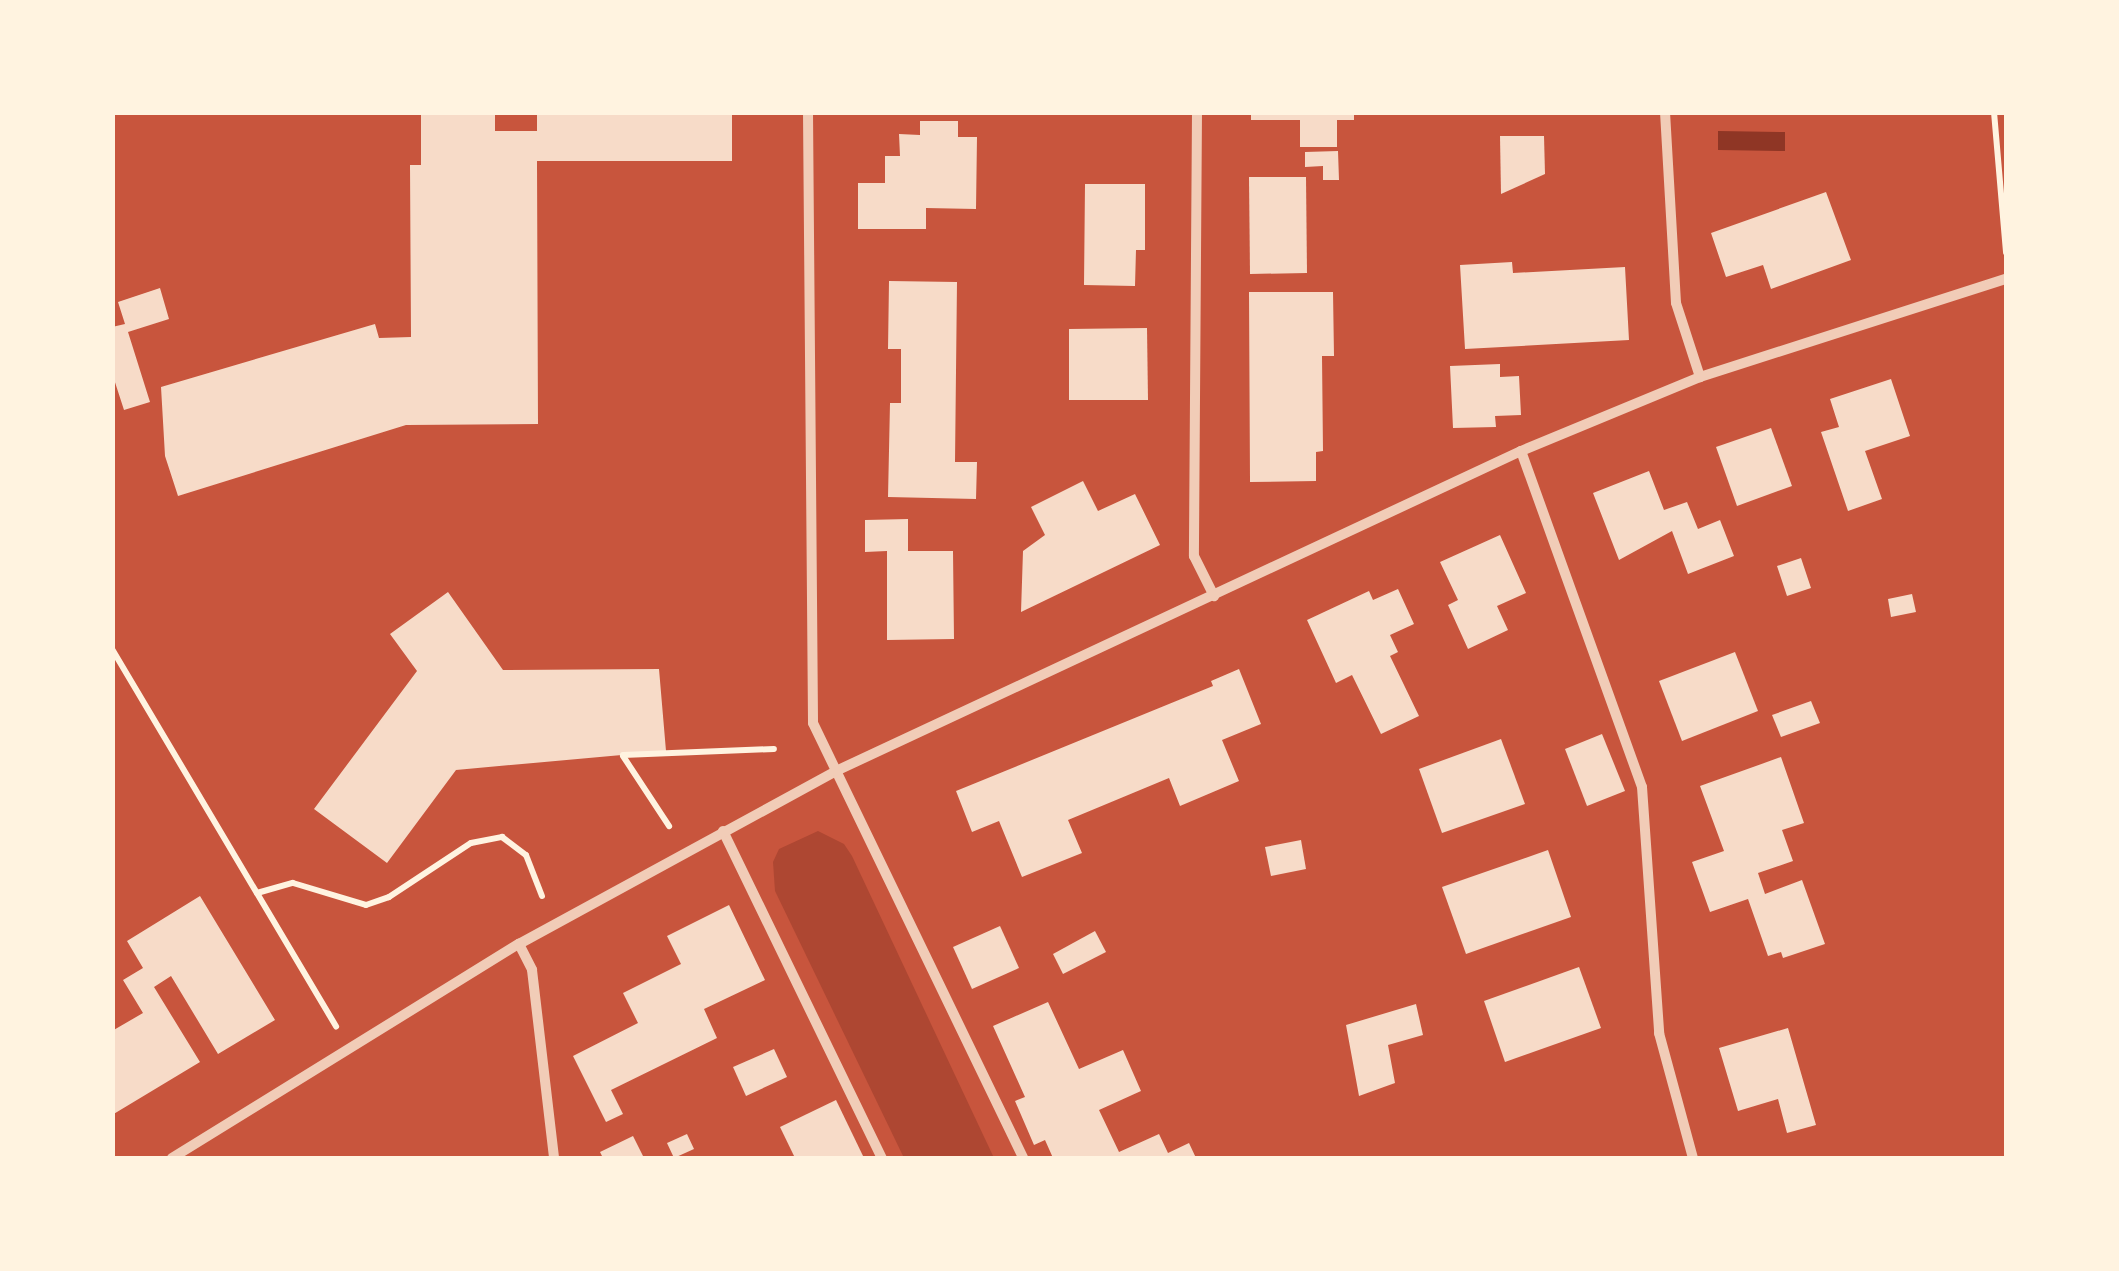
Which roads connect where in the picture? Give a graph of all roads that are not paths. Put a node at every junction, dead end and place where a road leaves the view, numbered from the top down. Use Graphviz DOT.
graph roads {
  1 [pos="808,112"];
  2 [pos="1197,112"];
  3 [pos="1665,112"];
  4 [pos="2006,279"];
  5 [pos="1700,377"];
  6 [pos="1522,451"];
  7 [pos="1214,596"];
  8 [pos="836,772"];
  9 [pos="723,831"];
  10 [pos="519,944"];
  11 [pos="172,1158"];
  12 [pos="554,1158"];
  13 [pos="882,1158"];
  14 [pos="1023,1158"];
  15 [pos="1693,1158"];
  1 -- 8 [label="street"];
  2 -- 7 [label="street"];
  3 -- 5 [label="street"];
  4 -- 5 [label="street"];
  5 -- 6 [label="street"];
  6 -- 7 [label="street"];
  6 -- 15 [label="street"];
  7 -- 8 [label="street"];
  8 -- 9 [label="street"];
  8 -- 14 [label="street"];
  9 -- 10 [label="street"];
  9 -- 13 [label="street"];
  10 -- 11 [label="street"];
  10 -- 12 [label="street"];
}
